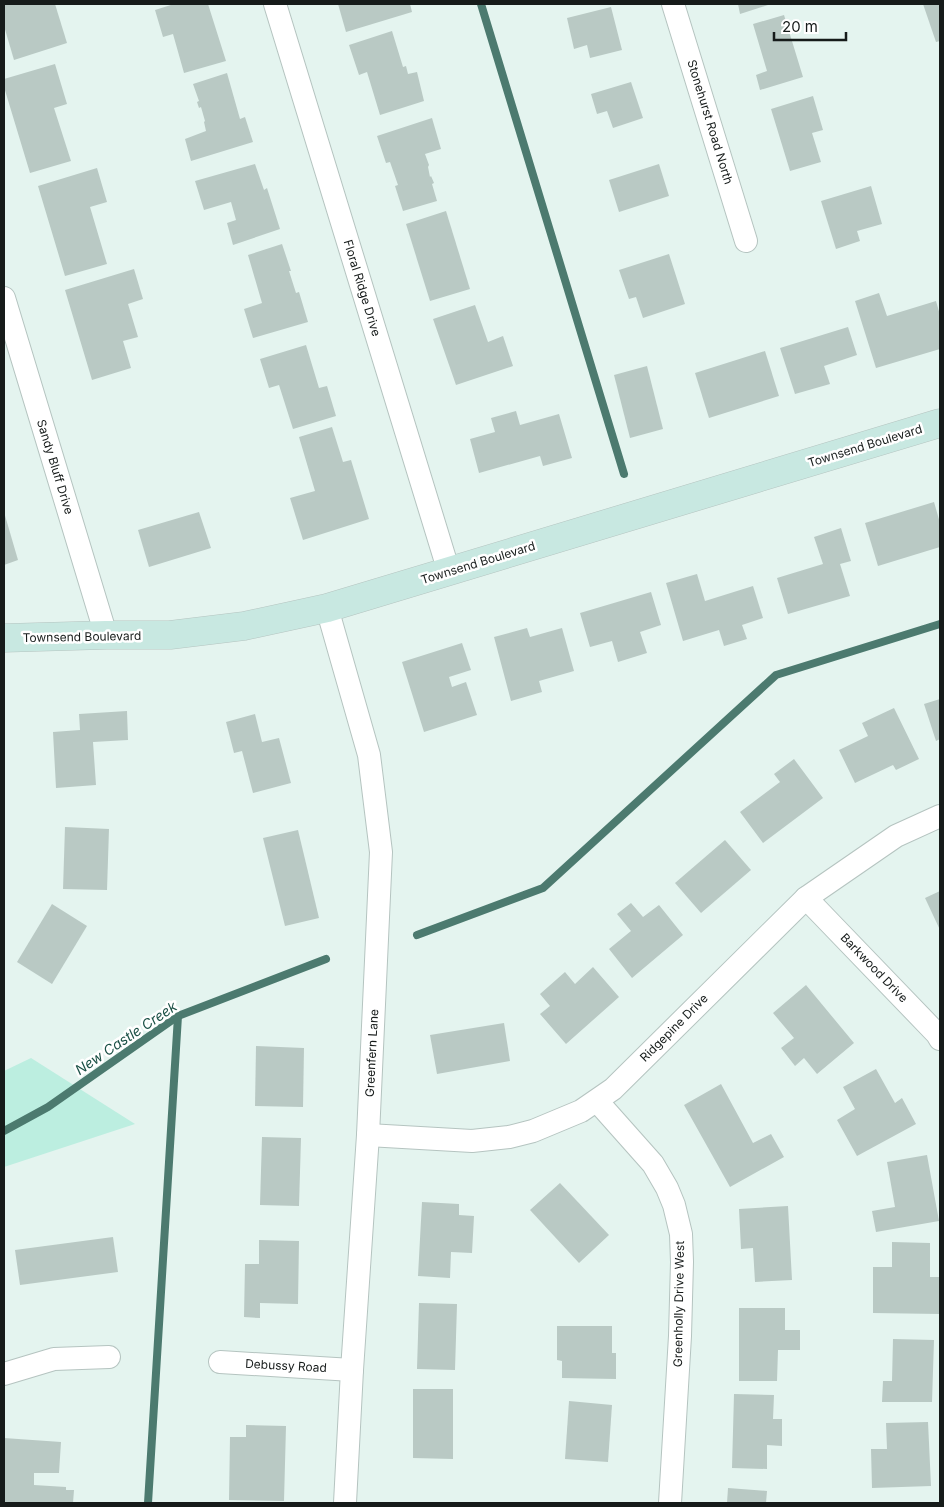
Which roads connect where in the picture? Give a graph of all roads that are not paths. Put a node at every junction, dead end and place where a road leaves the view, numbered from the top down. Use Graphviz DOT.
graph roads {
  1 [pos="275,4"];
  2 [pos="673,4"];
  3 [pos="746,241"];
  4 [pos="4,298"];
  5 [pos="940,423"];
  6 [pos="449,572"];
  7 [pos="327,608"];
  8 [pos="106,635"];
  9 [pos="4,638"];
  10 [pos="940,816"];
  11 [pos="806,898"];
  12 [pos="940,1039"];
  13 [pos="597,1101"];
  14 [pos="368,1134"];
  15 [pos="109,1356"];
  16 [pos="220,1362"];
  17 [pos="352,1370"];
  18 [pos="4,1374"];
  19 [pos="345,1503"];
  20 [pos="670,1503"];
  1 -- 6 [label="street, Floral Ridge Drive"];
  2 -- 3 [label="street, Stonehurst Road North"];
  4 -- 8 [label="street, Sandy Bluff Drive"];
  5 -- 6 [label="street, Townsend Boulevard"];
  6 -- 7 [label="street, Townsend Boulevard"];
  7 -- 8 [label="street, Townsend Boulevard"];
  7 -- 14 [label="street, Greenfern Lane"];
  8 -- 9 [label="street, Townsend Boulevard"];
  10 -- 11 [label="street, Ridgepine Drive"];
  11 -- 12 [label="street, Barkwood Drive"];
  11 -- 13 [label="street, Ridgepine Drive"];
  13 -- 14 [label="street, Ridgepine Drive"];
  13 -- 20 [label="street, Greenholly Drive West"];
  14 -- 17 [label="street, Greenfern Lane"];
  15 -- 18 [label="street"];
  16 -- 17 [label="street, Debussy Road"];
  17 -- 19 [label="street, Greenfern Lane"];
}
